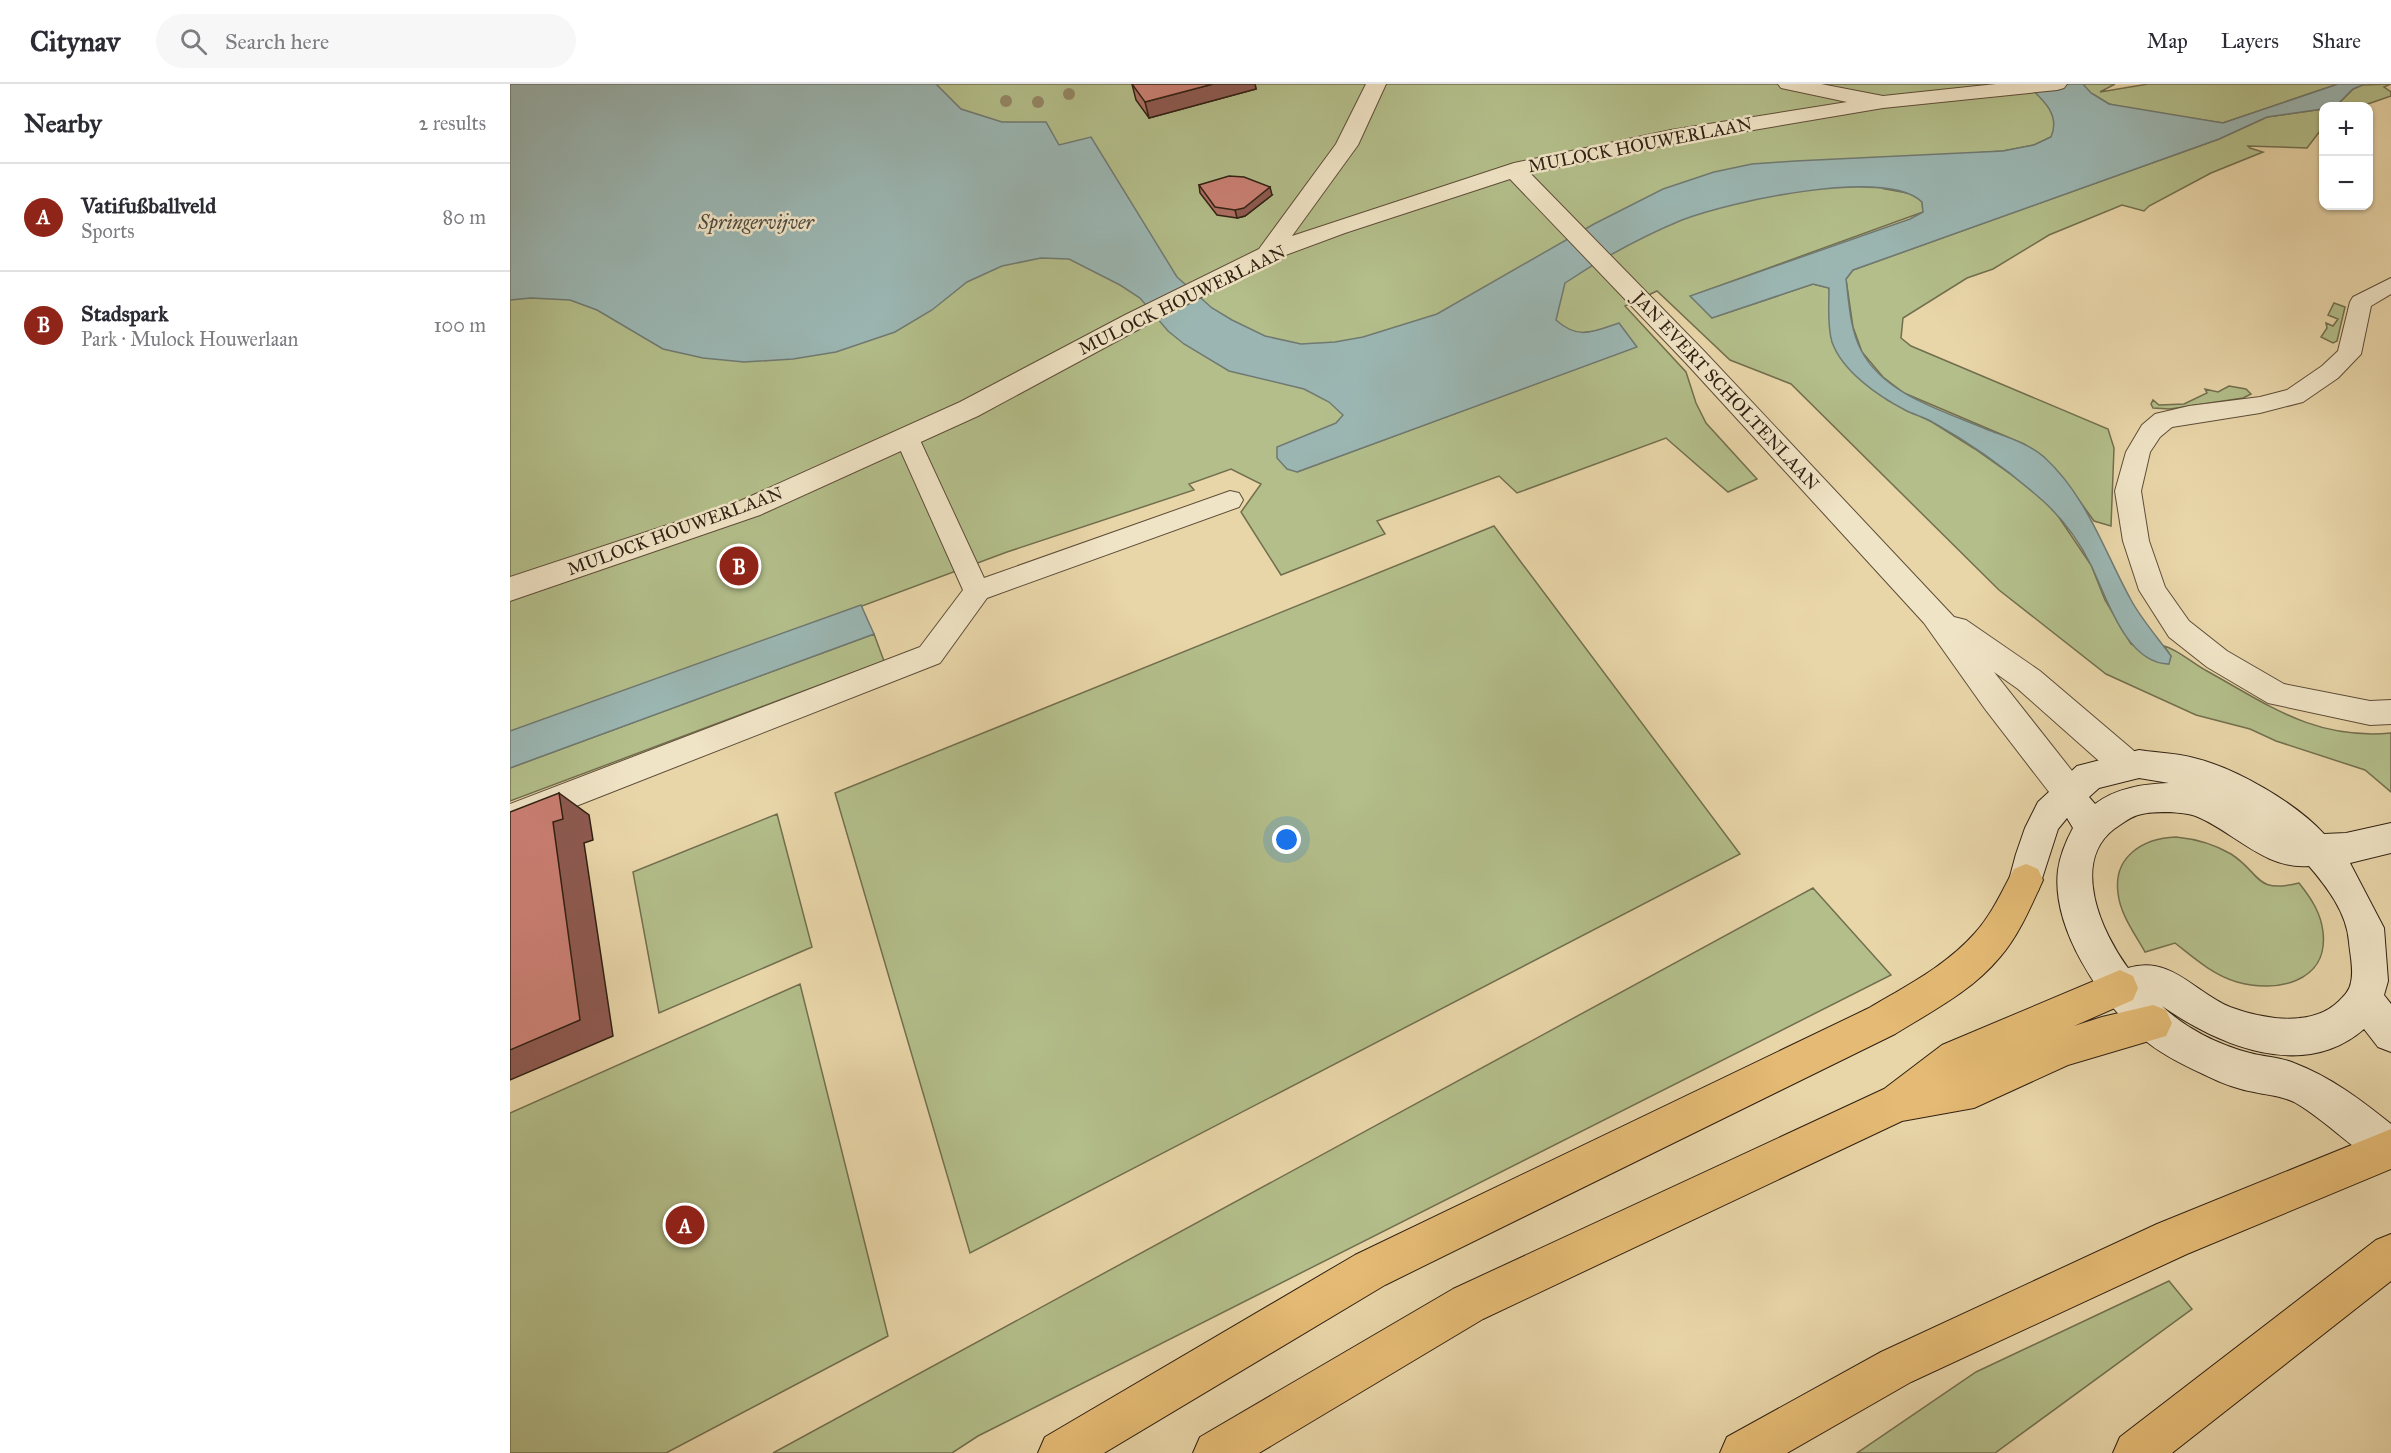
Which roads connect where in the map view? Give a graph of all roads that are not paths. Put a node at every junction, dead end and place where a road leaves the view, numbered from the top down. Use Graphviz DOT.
graph roads {
  1 [pos="1376,84"];
  2 [pos="1788,84"];
  3 [pos="2057,84"];
  4 [pos="1825,87"];
  5 [pos="1883,102"];
  6 [pos="1514,170"];
  7 [pos="1267,255"];
  8 [pos="2391,285"];
  9 [pos="907,438"];
  10 [pos="1230,501"];
  11 [pos="510,589"];
  12 [pos="977,591"];
  13 [pos="1935,615"];
  14 [pos="2391,712"];
  15 [pos="2128,766"];
  16 [pos="2068,791"];
  17 [pos="510,818"];
  18 [pos="2091,827"];
  19 [pos="2391,838"];
  20 [pos="2326,849"];
  21 [pos="2026,880"];
  22 [pos="2120,988"];
  23 [pos="2365,1000"];
  24 [pos="2153,1023"];
  25 [pos="2391,1034"];
  26 [pos="1898,1103"];
  27 [pos="2391,1149"];
  28 [pos="2391,1255"];
  29 [pos="1061,1453"];
  30 [pos="1216,1453"];
  31 [pos="1743,1453"];
  32 [pos="2136,1453"];
  1 -- 7 [label="street"];
  2 -- 4 [label="street"];
  3 -- 5 [label="street"];
  4 -- 5 [label="street"];
  5 -- 6 [label="street, MULOCK HOUWERLAAN"];
  6 -- 7 [label="street, MULOCK HOUWERLAAN"];
  6 -- 13 [label="street, JAN EVERT SCHOLTENLAAN"];
  7 -- 9 [label="street, MULOCK HOUWERLAAN"];
  8 -- 14 [label="lane"];
  9 -- 11 [label="street, MULOCK HOUWERLAAN"];
  9 -- 12 [label="lane"];
  10 -- 12 [label="lane"];
  12 -- 17 [label="lane"];
  13 -- 15 [label="street, JAN EVERT SCHOLTENLAAN"];
  13 -- 16 [label="street, JAN EVERT SCHOLTENLAAN"];
  15 -- 16 [label="street"];
  15 -- 20 [label="street"];
  16 -- 18 [label="street, JAN EVERT SCHOLTENLAAN"];
  16 -- 21 [label="street"];
  18 -- 20 [label="street"];
  18 -- 22 [label="street"];
  19 -- 20 [label="street"];
  20 -- 23 [label="street"];
  21 -- 29 [label="highway"];
  22 -- 23 [label="street"];
  22 -- 24 [label="street"];
  22 -- 26 [label="highway"];
  23 -- 25 [label="street"];
  24 -- 26 [label="highway"];
  24 -- 27 [label="street"];
  26 -- 30 [label="highway"];
  27 -- 31 [label="highway"];
  28 -- 32 [label="highway"];
}
